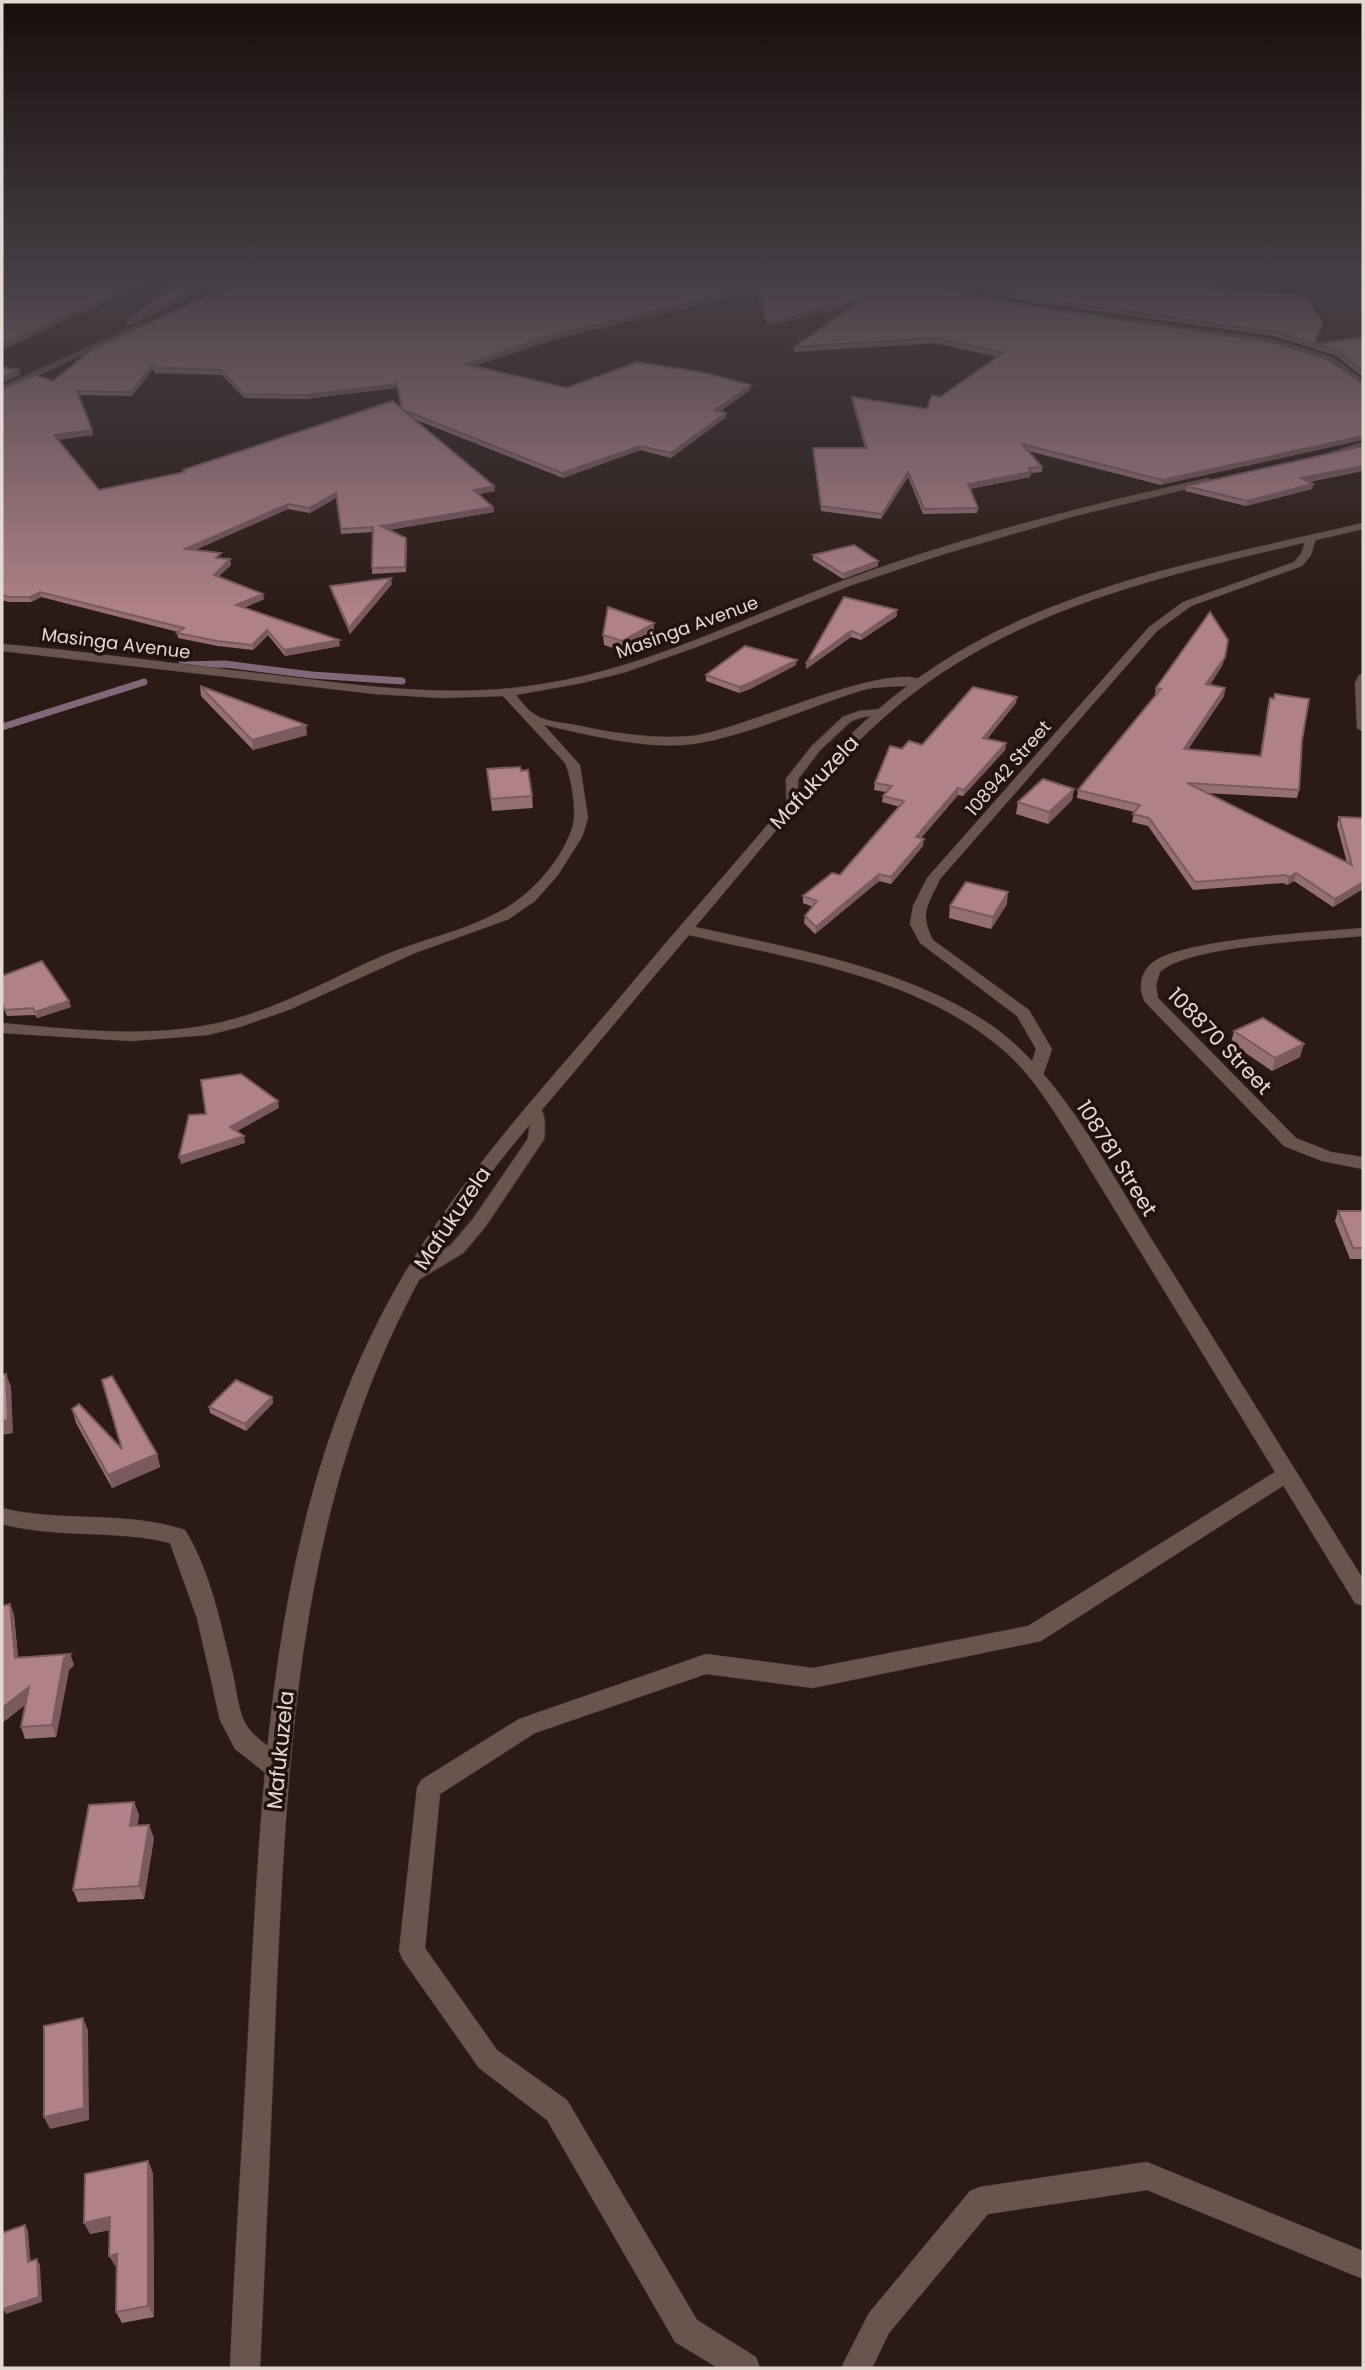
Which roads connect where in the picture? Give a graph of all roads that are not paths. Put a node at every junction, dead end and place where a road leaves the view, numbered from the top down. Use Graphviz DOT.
graph roads {
  1 [pos="1363,445"];
  2 [pos="1320,457"];
  3 [pos="1224,478"];
  4 [pos="1363,526"];
  5 [pos="1311,539"];
  6 [pos="2,647"];
  7 [pos="1363,678"];
  8 [pos="919,682"];
  9 [pos="507,693"];
  10 [pos="883,712"];
  11 [pos="530,718"];
  12 [pos="1363,728"];
  13 [pos="791,806"];
  14 [pos="684,929"];
  15 [pos="1363,932"];
  16 [pos="2,1028"];
  17 [pos="1036,1074"];
  18 [pos="1363,1163"];
  19 [pos="1285,1474"];
  20 [pos="2,1516"];
  21 [pos="1363,1597"];
  22 [pos="276,1769"];
  23 [pos="1363,2265"];
  24 [pos="245,2368"];
  25 [pos="745,2368"];
  26 [pos="856,2368"];
  1 -- 2 [label="street"];
  3 -- 9 [label="street, Masinga Avenue"];
  4 -- 5 [label="street, Mafukuzela"];
  5 -- 8 [label="street, Mafukuzela"];
  5 -- 17 [label="street, 108942 Street"];
  6 -- 9 [label="street, Masinga Avenue"];
  7 -- 12 [label="street"];
  8 -- 10 [label="street, Mafukuzela"];
  8 -- 11 [label="street"];
  9 -- 11 [label="street"];
  10 -- 13 [label="street, Mafukuzela"];
  10 -- 13 [label="lane"];
  11 -- 16 [label="street"];
  13 -- 14 [label="street, Mafukuzela"];
  14 -- 17 [label="street, 108781 Street"];
  14 -- 22 [label="street, Mafukuzela"];
  15 -- 18 [label="street, 108870 Street"];
  17 -- 19 [label="street, 108781 Street"];
  19 -- 21 [label="street, 108781 Street"];
  19 -- 25 [label="street"];
  20 -- 22 [label="street"];
  22 -- 24 [label="street, Mafukuzela"];
  23 -- 26 [label="street"];
}
